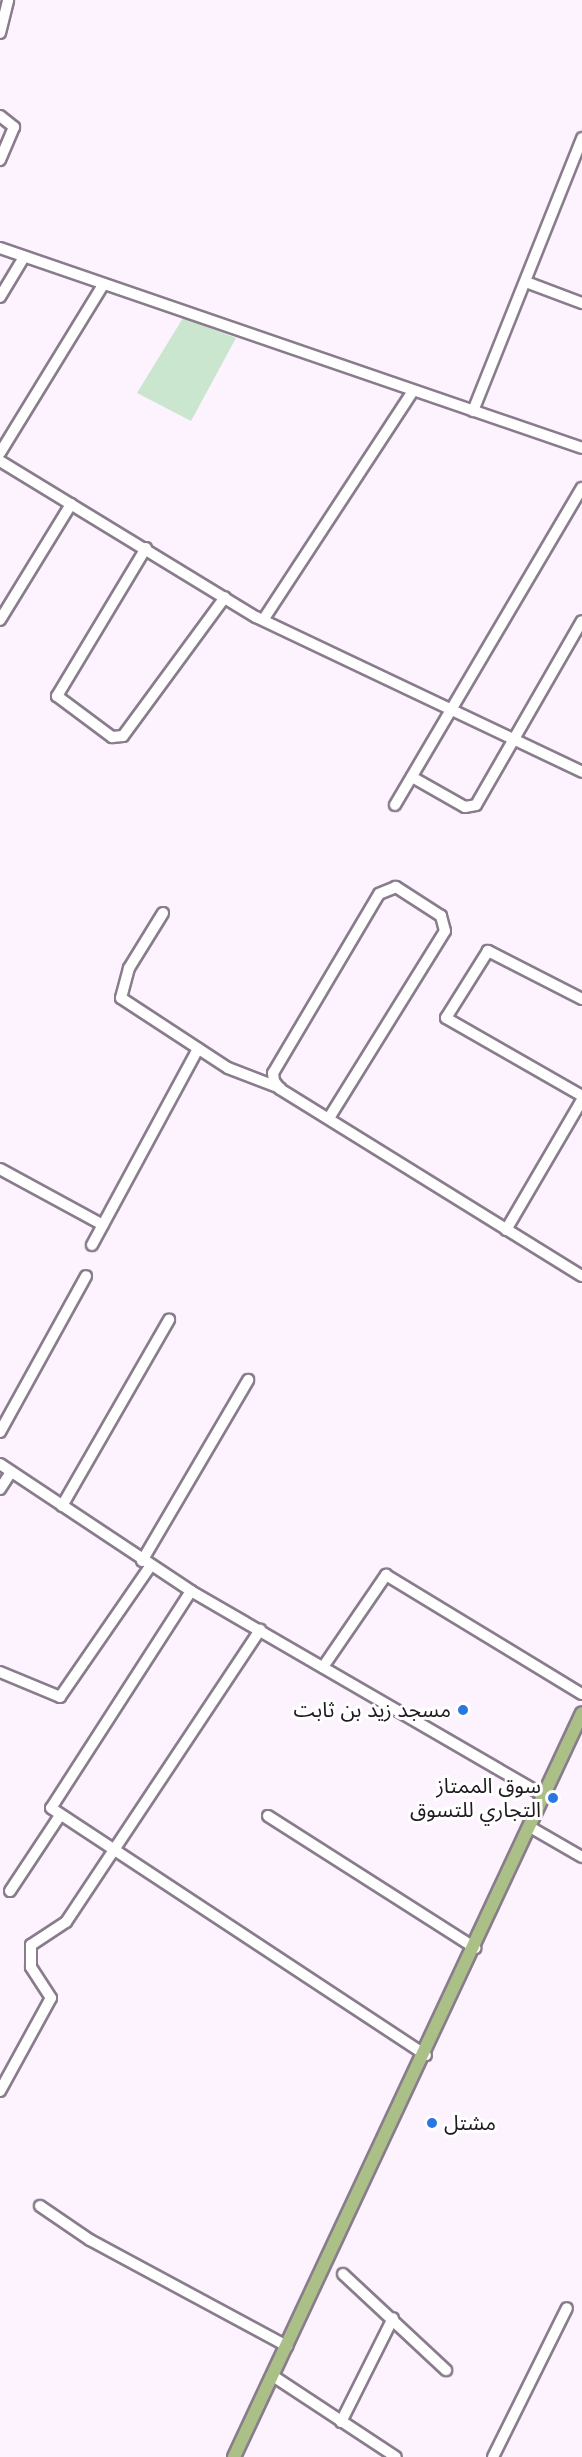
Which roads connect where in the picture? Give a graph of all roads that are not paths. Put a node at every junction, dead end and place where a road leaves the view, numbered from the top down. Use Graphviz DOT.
graph roads {
  1 [pos="8,0"];
  2 [pos="0,33"];
  3 [pos="0,116"];
  4 [pos="582,138"];
  5 [pos="0,160"];
  6 [pos="0,248"];
  7 [pos="24,257"];
  8 [pos="526,282"];
  9 [pos="103,285"];
  10 [pos="0,297"];
  11 [pos="582,303"];
  12 [pos="413,391"];
  13 [pos="473,411"];
  14 [pos="582,448"];
  15 [pos="0,453"];
  16 [pos="0,461"];
  17 [pos="582,488"];
  18 [pos="71,504"];
  19 [pos="146,548"];
  20 [pos="225,597"];
  21 [pos="265,617"];
  22 [pos="0,620"];
  23 [pos="582,621"];
  24 [pos="451,708"];
  25 [pos="515,740"];
  26 [pos="582,772"];
  27 [pos="412,777"];
  28 [pos="395,805"];
  29 [pos="163,914"];
  30 [pos="582,999"];
  31 [pos="198,1049"];
  32 [pos="280,1089"];
  33 [pos="582,1095"];
  34 [pos="582,1100"];
  35 [pos="329,1118"];
  36 [pos="0,1169"];
  37 [pos="104,1225"];
  38 [pos="506,1230"];
  39 [pos="93,1245"];
  40 [pos="86,1276"];
  41 [pos="582,1276"];
  42 [pos="169,1320"];
  43 [pos="248,1380"];
  44 [pos="0,1432"];
  45 [pos="0,1464"];
  46 [pos="11,1472"];
  47 [pos="0,1489"];
  48 [pos="62,1506"];
  49 [pos="146,1563"];
  50 [pos="191,1591"];
  51 [pos="260,1630"];
  52 [pos="323,1667"];
  53 [pos="0,1672"];
  54 [pos="582,1694"];
  55 [pos="582,1713"];
  56 [pos="545,1796"];
  57 [pos="268,1816"];
  58 [pos="59,1817"];
  59 [pos="530,1827"];
  60 [pos="114,1851"];
  61 [pos="582,1857"];
  62 [pos="10,1892"];
  63 [pos="475,1948"];
  64 [pos="426,2055"];
  65 [pos="0,2091"];
  66 [pos="40,2206"];
  67 [pos="343,2274"];
  68 [pos="567,2308"];
  69 [pos="393,2318"];
  70 [pos="287,2346"];
  71 [pos="446,2370"];
  72 [pos="273,2376"];
  73 [pos="341,2422"];
  74 [pos="234,2457"];
  75 [pos="396,2457"];
  76 [pos="493,2457"];
  1 -- 2 [label="street"];
  3 -- 5 [label="street"];
  4 -- 8 [label="street"];
  6 -- 7 [label="street"];
  7 -- 9 [label="street"];
  7 -- 10 [label="street"];
  8 -- 11 [label="street"];
  8 -- 13 [label="street"];
  9 -- 12 [label="street"];
  9 -- 15 [label="street"];
  12 -- 13 [label="street"];
  12 -- 21 [label="street"];
  13 -- 14 [label="street"];
  16 -- 18 [label="street"];
  17 -- 24 [label="street"];
  18 -- 19 [label="street"];
  18 -- 22 [label="street"];
  19 -- 20 [label="street"];
  19 -- 20 [label="street"];
  20 -- 21 [label="street"];
  21 -- 24 [label="street"];
  23 -- 25 [label="street"];
  24 -- 25 [label="street"];
  24 -- 27 [label="street"];
  25 -- 26 [label="street"];
  25 -- 27 [label="street"];
  27 -- 28 [label="street"];
  29 -- 31 [label="street"];
  30 -- 33 [label="street"];
  31 -- 32 [label="street"];
  31 -- 37 [label="street"];
  32 -- 35 [label="street"];
  32 -- 35 [label="street"];
  34 -- 38 [label="street"];
  35 -- 38 [label="street"];
  36 -- 37 [label="street"];
  37 -- 39 [label="street"];
  38 -- 41 [label="street"];
  40 -- 44 [label="street"];
  42 -- 48 [label="street"];
  43 -- 49 [label="street"];
  45 -- 46 [label="street"];
  46 -- 47 [label="street"];
  46 -- 48 [label="street"];
  48 -- 49 [label="street"];
  49 -- 50 [label="street"];
  49 -- 53 [label="street"];
  50 -- 51 [label="street"];
  50 -- 58 [label="street"];
  51 -- 52 [label="street"];
  51 -- 60 [label="street"];
  52 -- 54 [label="street"];
  52 -- 56 [label="street"];
  55 -- 56 [label="main road"];
  56 -- 59 [label="main road"];
  57 -- 63 [label="street"];
  58 -- 60 [label="street"];
  58 -- 62 [label="street"];
  59 -- 61 [label="street"];
  59 -- 63 [label="main road"];
  60 -- 64 [label="street"];
  60 -- 65 [label="street"];
  63 -- 64 [label="main road"];
  64 -- 70 [label="main road"];
  66 -- 70 [label="street"];
  67 -- 69 [label="street"];
  68 -- 76 [label="street"];
  69 -- 71 [label="street"];
  69 -- 73 [label="street"];
  70 -- 72 [label="main road"];
  72 -- 73 [label="street"];
  72 -- 74 [label="main road"];
  73 -- 75 [label="street"];
}
